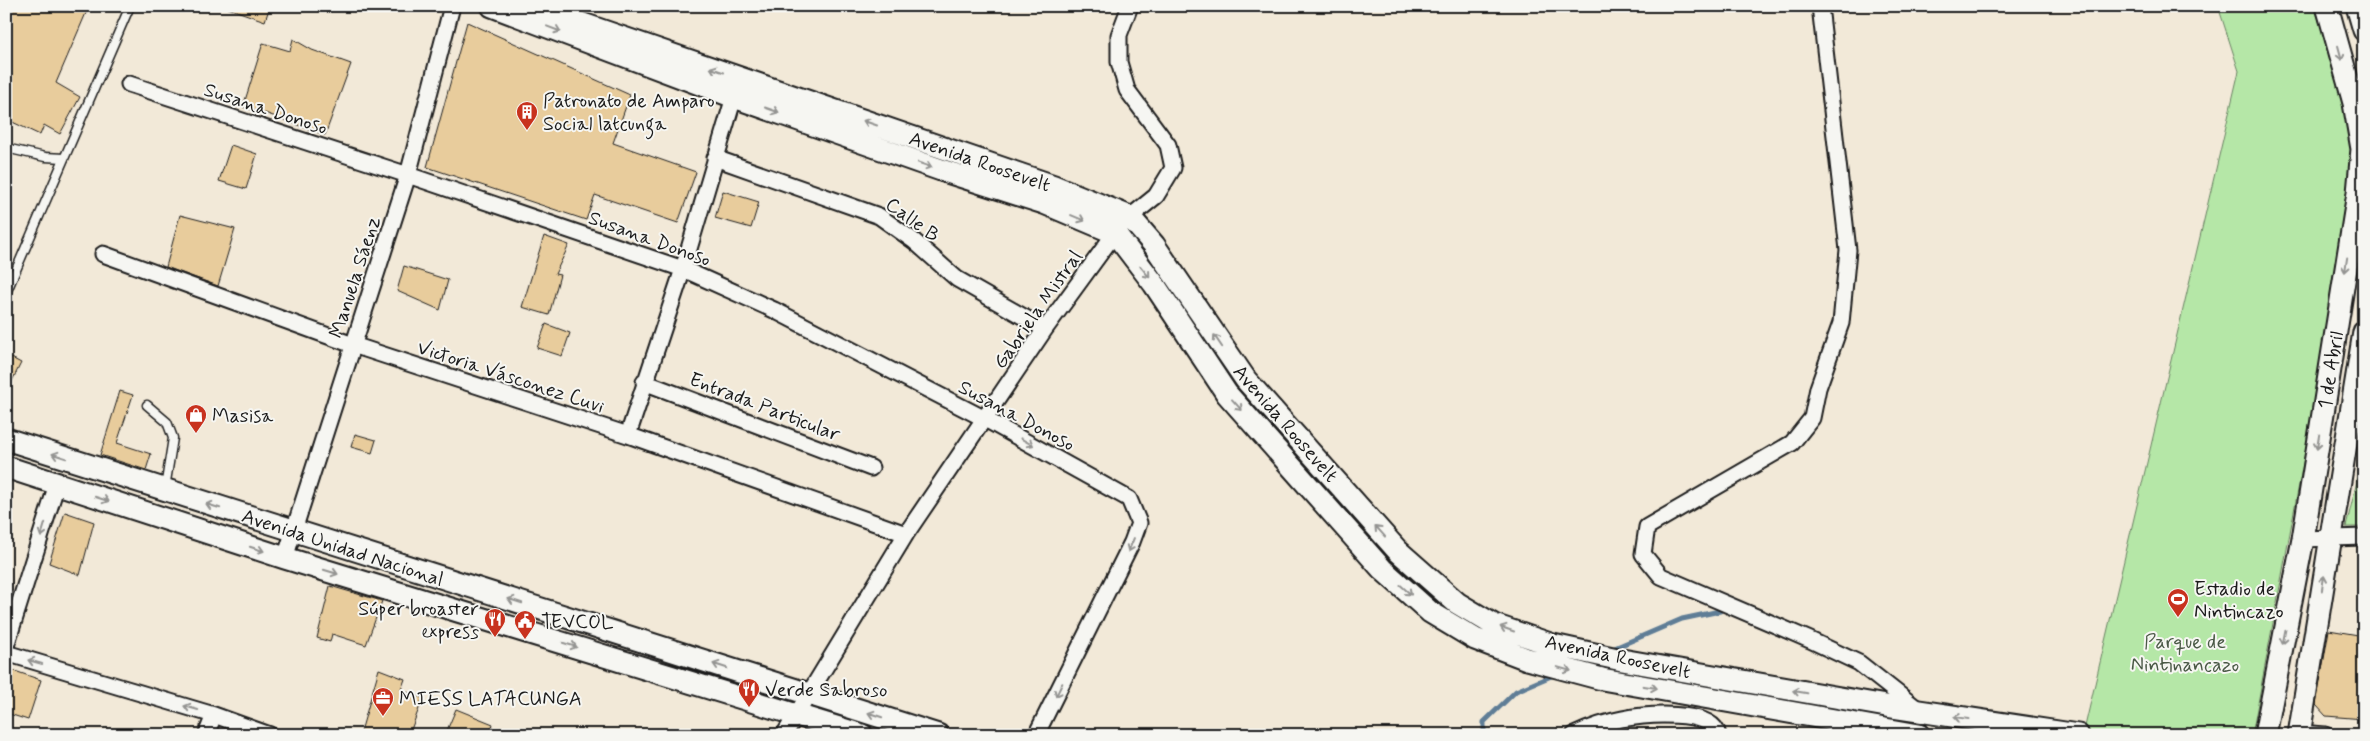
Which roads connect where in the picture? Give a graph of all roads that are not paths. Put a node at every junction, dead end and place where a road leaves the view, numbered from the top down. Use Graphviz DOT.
graph roads {
  1 [pos="130,6"];
  2 [pos="452,6"];
  3 [pos="492,6"];
  4 [pos="539,6"];
  5 [pos="1130,6"];
  6 [pos="1820,6"];
  7 [pos="2327,6"];
  8 [pos="2357,6"];
  9 [pos="2364,30"];
  10 [pos="128,84"];
  11 [pos="734,97"];
  12 [pos="6,148"];
  13 [pos="64,158"];
  14 [pos="715,158"];
  15 [pos="408,175"];
  16 [pos="1130,217"];
  17 [pos="1115,233"];
  18 [pos="103,254"];
  19 [pos="683,269"];
  20 [pos="6,293"];
  21 [pos="1045,329"];
  22 [pos="2364,332"];
  23 [pos="352,345"];
  24 [pos="644,382"];
  25 [pos="147,405"];
  26 [pos="984,419"];
  27 [pos="628,435"];
  28 [pos="6,439"];
  29 [pos="6,467"];
  30 [pos="870,468"];
  31 [pos="57,484"];
  32 [pos="164,490"];
  33 [pos="293,531"];
  34 [pos="906,534"];
  35 [pos="2364,537"];
  36 [pos="2330,538"];
  37 [pos="2302,539"];
  38 [pos="285,558"];
  39 [pos="6,646"];
  40 [pos="6,653"];
  41 [pos="809,694"];
  42 [pos="1886,706"];
  43 [pos="1921,712"];
  44 [pos="796,714"];
  45 [pos="214,715"];
  46 [pos="1883,728"];
  47 [pos="2299,734"];
  48 [pos="206,735"];
  49 [pos="270,735"];
  50 [pos="784,735"];
  51 [pos="862,735"];
  52 [pos="938,735"];
  53 [pos="1036,735"];
  54 [pos="1574,735"];
  55 [pos="1718,735"];
  56 [pos="1919,735"];
  57 [pos="2078,735"];
  58 [pos="2265,735"];
  59 [pos="2325,735"];
  1 -- 13 [label="lane"];
  2 -- 15 [label="street, Manuela Sáenz"];
  3 -- 11 [label="street, Avenida Roosevelt, one-way"];
  16 -- 4 [label="street, Avenida Roosevelt, one-way"];
  5 -- 16 [label="street, Gabriela Mistral"];
  6 -- 43 [label="street"];
  7 -- 37 [label="street, 1 de Abril, one-way"];
  8 -- 9 [label="street"];
  10 -- 15 [label="street, Susana Donoso"];
  11 -- 14 [label="street"];
  11 -- 17 [label="street, Avenida Roosevelt, one-way"];
  12 -- 13 [label="lane"];
  13 -- 20 [label="lane"];
  14 -- 19 [label="street"];
  14 -- 21 [label="street, Calle B"];
  15 -- 19 [label="street, Susana Donoso"];
  15 -- 23 [label="street, Manuela Sáenz"];
  16 -- 17 [label="street, Gabriela Mistral"];
  42 -- 16 [label="street, Avenida Roosevelt, one-way"];
  17 -- 21 [label="street, Gabriela Mistral"];
  17 -- 46 [label="street, Avenida Roosevelt, one-way"];
  18 -- 23 [label="street, Victoria Vásconez Cuvi"];
  19 -- 24 [label="street"];
  19 -- 26 [label="street, Susana Donoso"];
  21 -- 26 [label="street, Gabriela Mistral"];
  22 -- 36 [label="street, 1 de Abril"];
  23 -- 27 [label="street, Victoria Vásconez Cuvi"];
  23 -- 33 [label="street, Manuela Sáenz"];
  24 -- 27 [label="street"];
  24 -- 30 [label="street, Entrada Particular"];
  25 -- 32 [label="lane"];
  26 -- 34 [label="street, Gabriela Mistral"];
  26 -- 53 [label="street, Susana Donoso, one-way"];
  27 -- 34 [label="street, Victoria Vásconez Cuvi"];
  32 -- 28 [label="street, Avenida Unidad Nacional, one-way"];
  29 -- 31 [label="street, Avenida Unidad Nacional"];
  31 -- 38 [label="street, Avenida Unidad Nacional, one-way"];
  31 -- 39 [label="street, one-way"];
  33 -- 32 [label="street, Avenida Unidad Nacional, one-way"];
  33 -- 38 [label="street, Manuela Sáenz"];
  41 -- 33 [label="street, Avenida Unidad Nacional, one-way"];
  34 -- 41 [label="street, Gabriela Mistral"];
  35 -- 36 [label="street"];
  36 -- 37 [label="street"];
  47 -- 36 [label="street, 1 de Abril, one-way"];
  37 -- 58 [label="street, 1 de Abril, one-way"];
  38 -- 44 [label="street, Avenida Unidad Nacional, one-way"];
  45 -- 40 [label="street, one-way"];
  41 -- 44 [label="street, Gabriela Mistral"];
  52 -- 41 [label="street, Avenida Unidad Nacional, one-way"];
  42 -- 43 [label="street, Avenida Roosevelt"];
  42 -- 46 [label="street"];
  57 -- 43 [label="street, Avenida Roosevelt, one-way"];
  44 -- 50 [label="street, Gabriela Mistral"];
  44 -- 51 [label="street, Avenida Unidad Nacional"];
  45 -- 48 [label="street"];
  45 -- 49 [label="street"];
  46 -- 56 [label="street, Avenida Roosevelt"];
  47 -- 59 [label="street"];
  54 -- 55 [label="street"];
}
